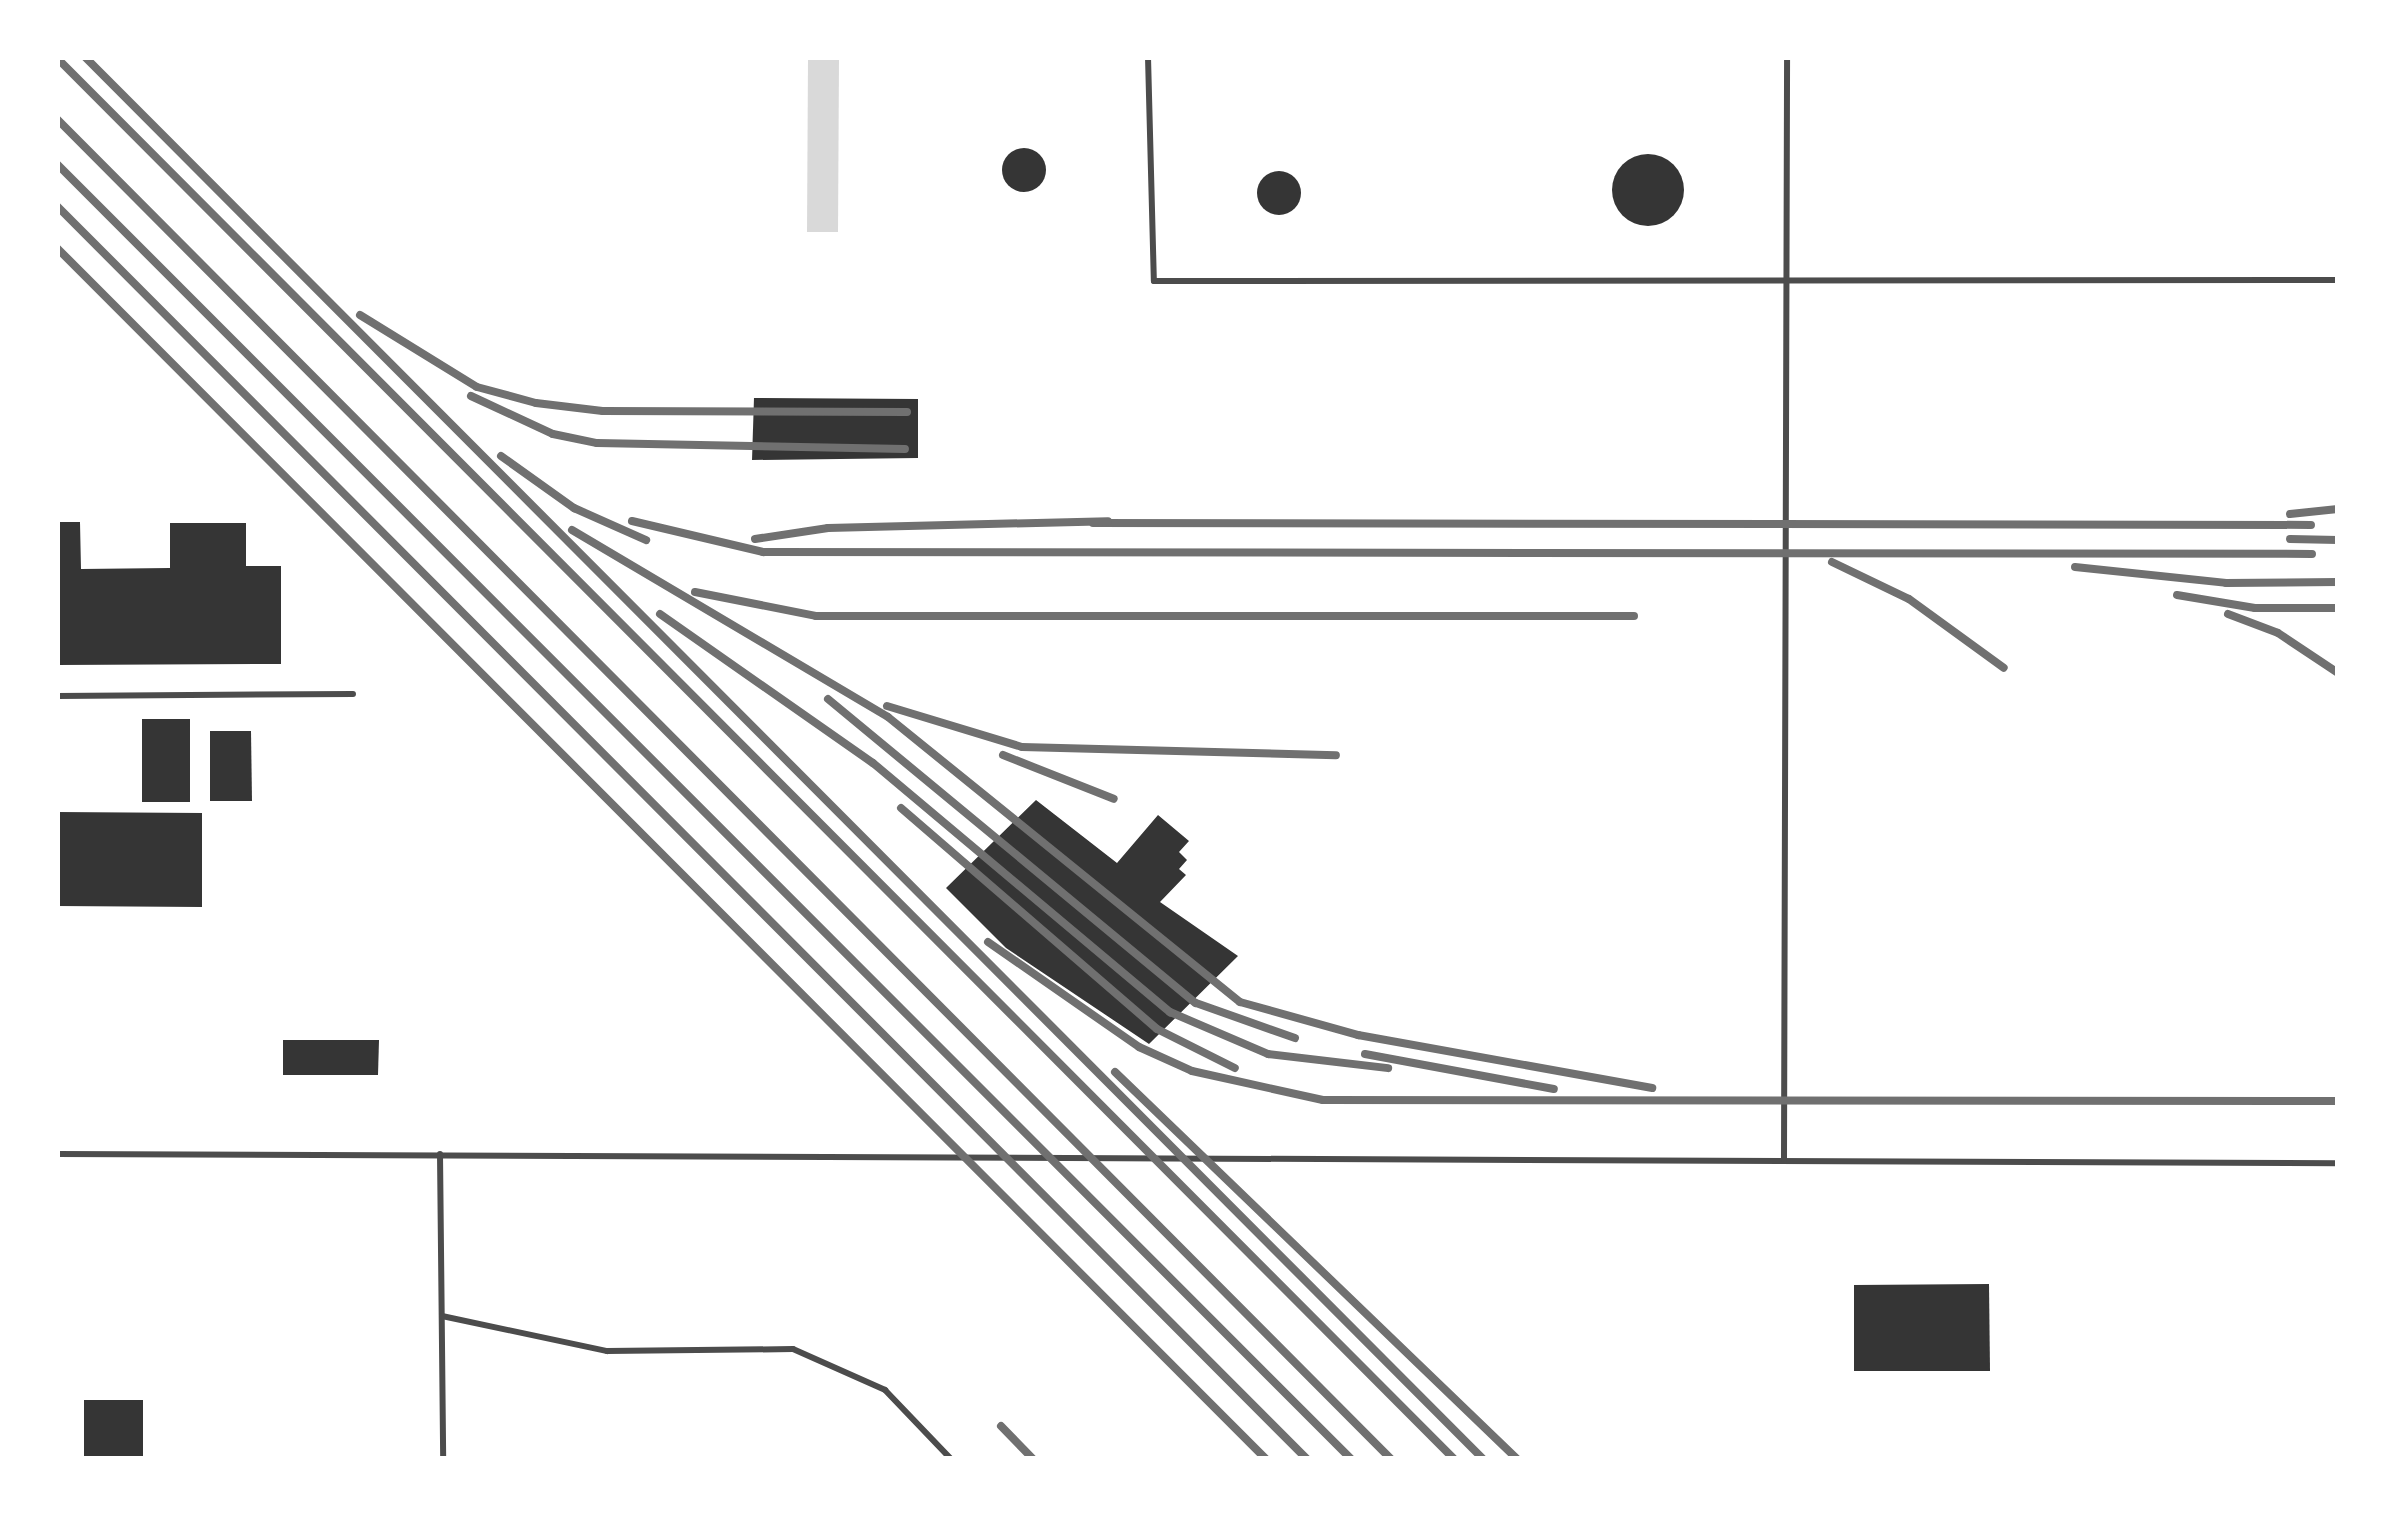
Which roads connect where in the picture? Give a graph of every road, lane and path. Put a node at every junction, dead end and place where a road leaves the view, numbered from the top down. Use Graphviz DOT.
graph roads {
  1 [pos="1148,57"];
  2 [pos="1787,57"];
  3 [pos="1785,280"];
  4 [pos="2338,280"];
  5 [pos="353,694"];
  6 [pos="57,696"];
  7 [pos="57,1154"];
  8 [pos="440,1154"];
  9 [pos="1784,1159"];
  10 [pos="2338,1163"];
  11 [pos="442,1316"];
  12 [pos="442,1459"];
  13 [pos="951,1459"];
  1 -- 3 [label="lane"];
  2 -- 3 [label="lane"];
  3 -- 4 [label="lane"];
  3 -- 9 [label="lane"];
  5 -- 6 [label="lane"];
  7 -- 8 [label="lane"];
  8 -- 9 [label="lane"];
  8 -- 11 [label="lane"];
  9 -- 10 [label="lane"];
  11 -- 12 [label="lane"];
  11 -- 13 [label="lane"];
}
